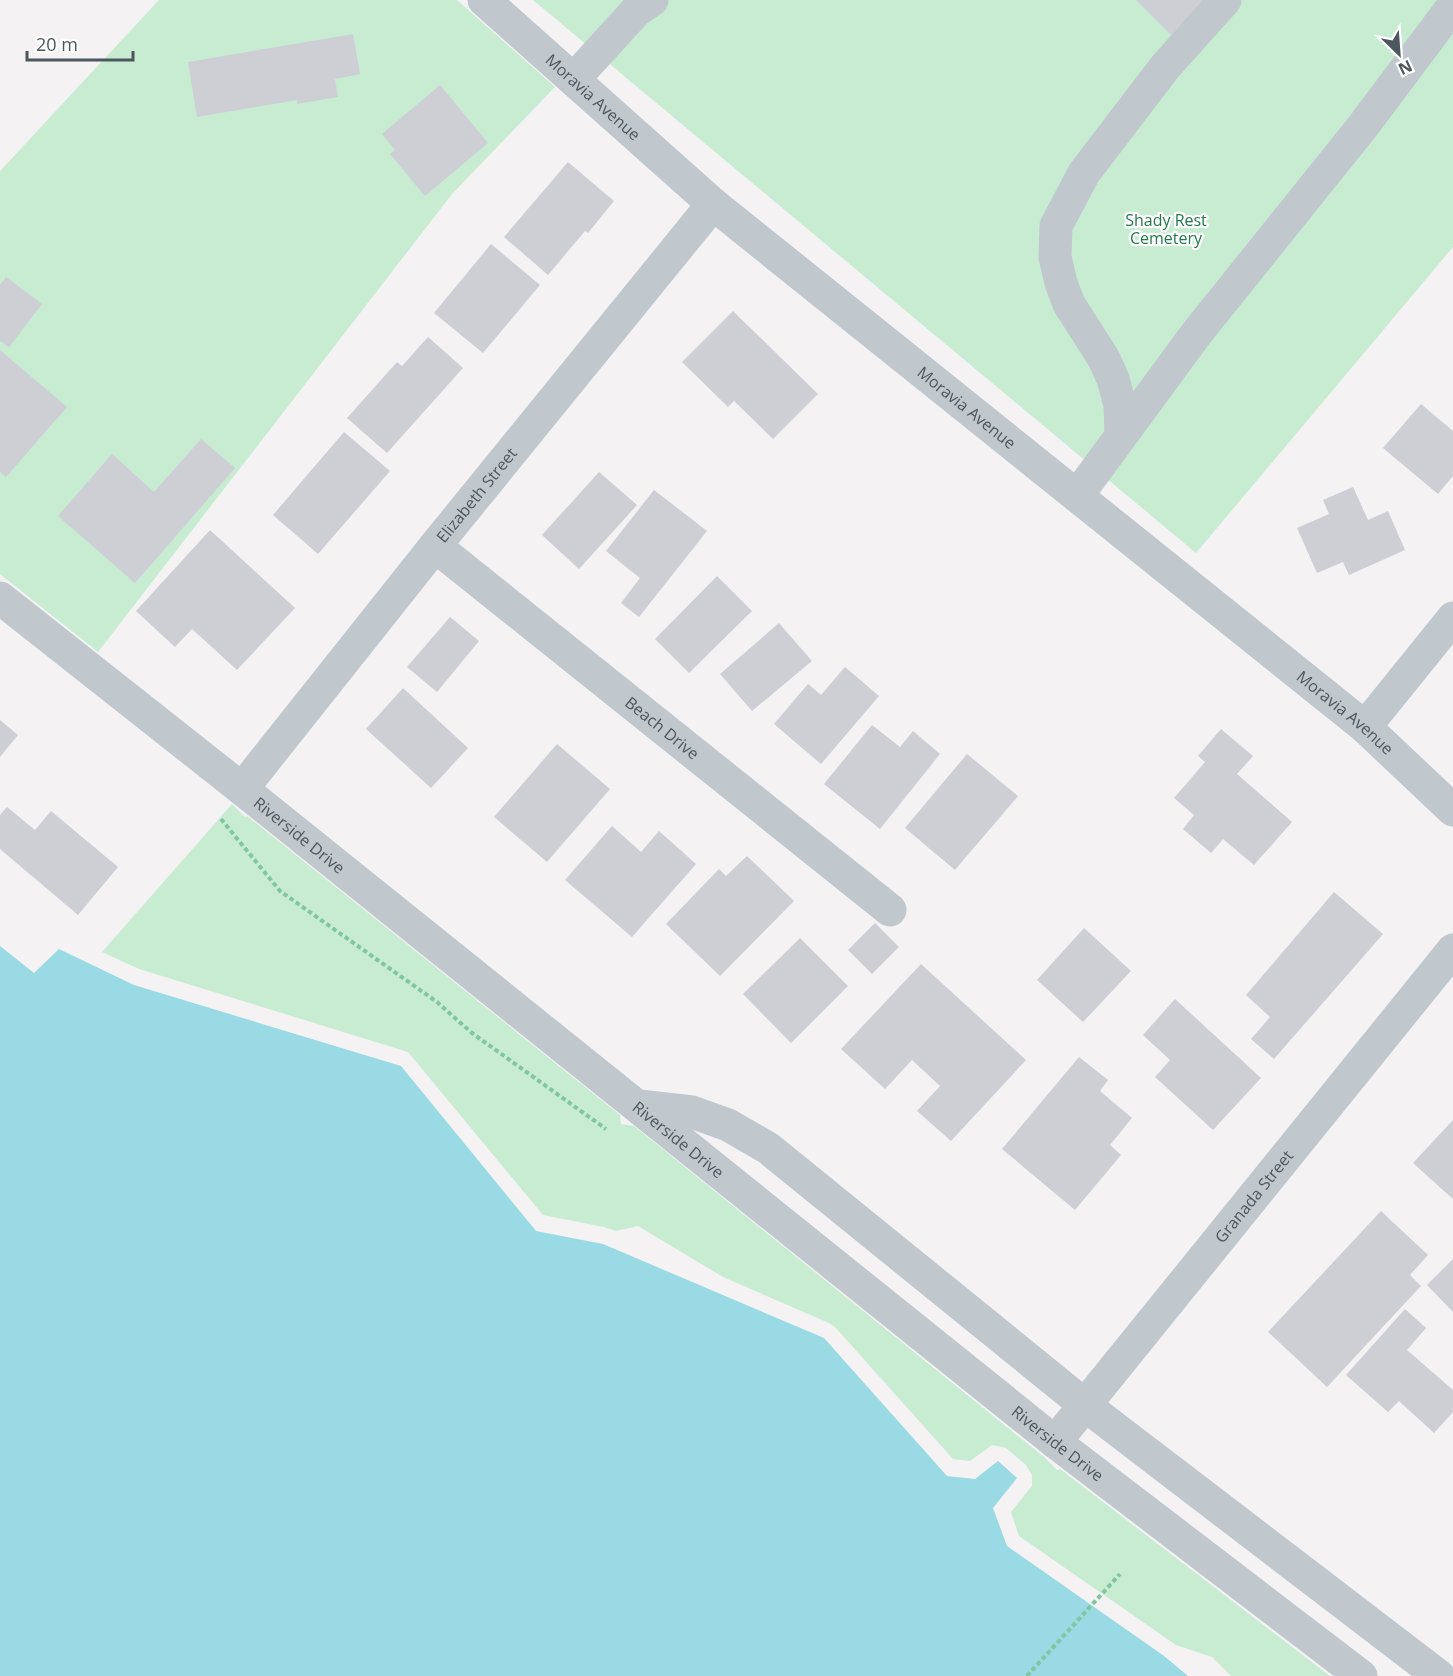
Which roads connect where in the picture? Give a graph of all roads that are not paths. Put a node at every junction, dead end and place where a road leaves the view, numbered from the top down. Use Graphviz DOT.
graph roads {
  1 [pos="484,0"];
  2 [pos="1225,0"];
  3 [pos="649,1"];
  4 [pos="1453,6"];
  5 [pos="573,80"];
  6 [pos="713,204"];
  7 [pos="1121,435"];
  8 [pos="1077,496"];
  9 [pos="435,546"];
  10 [pos="0,598"];
  11 [pos="1453,618"];
  12 [pos="1365,727"];
  13 [pos="242,789"];
  14 [pos="1453,810"];
  15 [pos="890,910"];
  16 [pos="1453,950"];
  17 [pos="639,1107"];
  18 [pos="1086,1406"];
  19 [pos="1055,1442"];
  20 [pos="1361,1676"];
  21 [pos="1439,1676"];
  1 -- 5 [label="street, Moravia Avenue"];
  2 -- 7 [label="street"];
  3 -- 5 [label="street"];
  4 -- 7 [label="street"];
  5 -- 6 [label="street, Moravia Avenue"];
  6 -- 8 [label="street, Moravia Avenue"];
  6 -- 9 [label="street, Elizabeth Street"];
  7 -- 8 [label="street"];
  8 -- 12 [label="street, Moravia Avenue"];
  9 -- 13 [label="street, Elizabeth Street"];
  9 -- 15 [label="street, Beach Drive"];
  10 -- 13 [label="street, Riverside Drive"];
  11 -- 12 [label="street"];
  12 -- 14 [label="street, Moravia Avenue"];
  13 -- 17 [label="street, Riverside Drive"];
  16 -- 18 [label="street, Granada Street"];
  17 -- 18 [label="street"];
  17 -- 19 [label="street, Riverside Drive"];
  18 -- 19 [label="street, Granada Street"];
  18 -- 21 [label="street"];
  19 -- 20 [label="street, Riverside Drive"];
}
